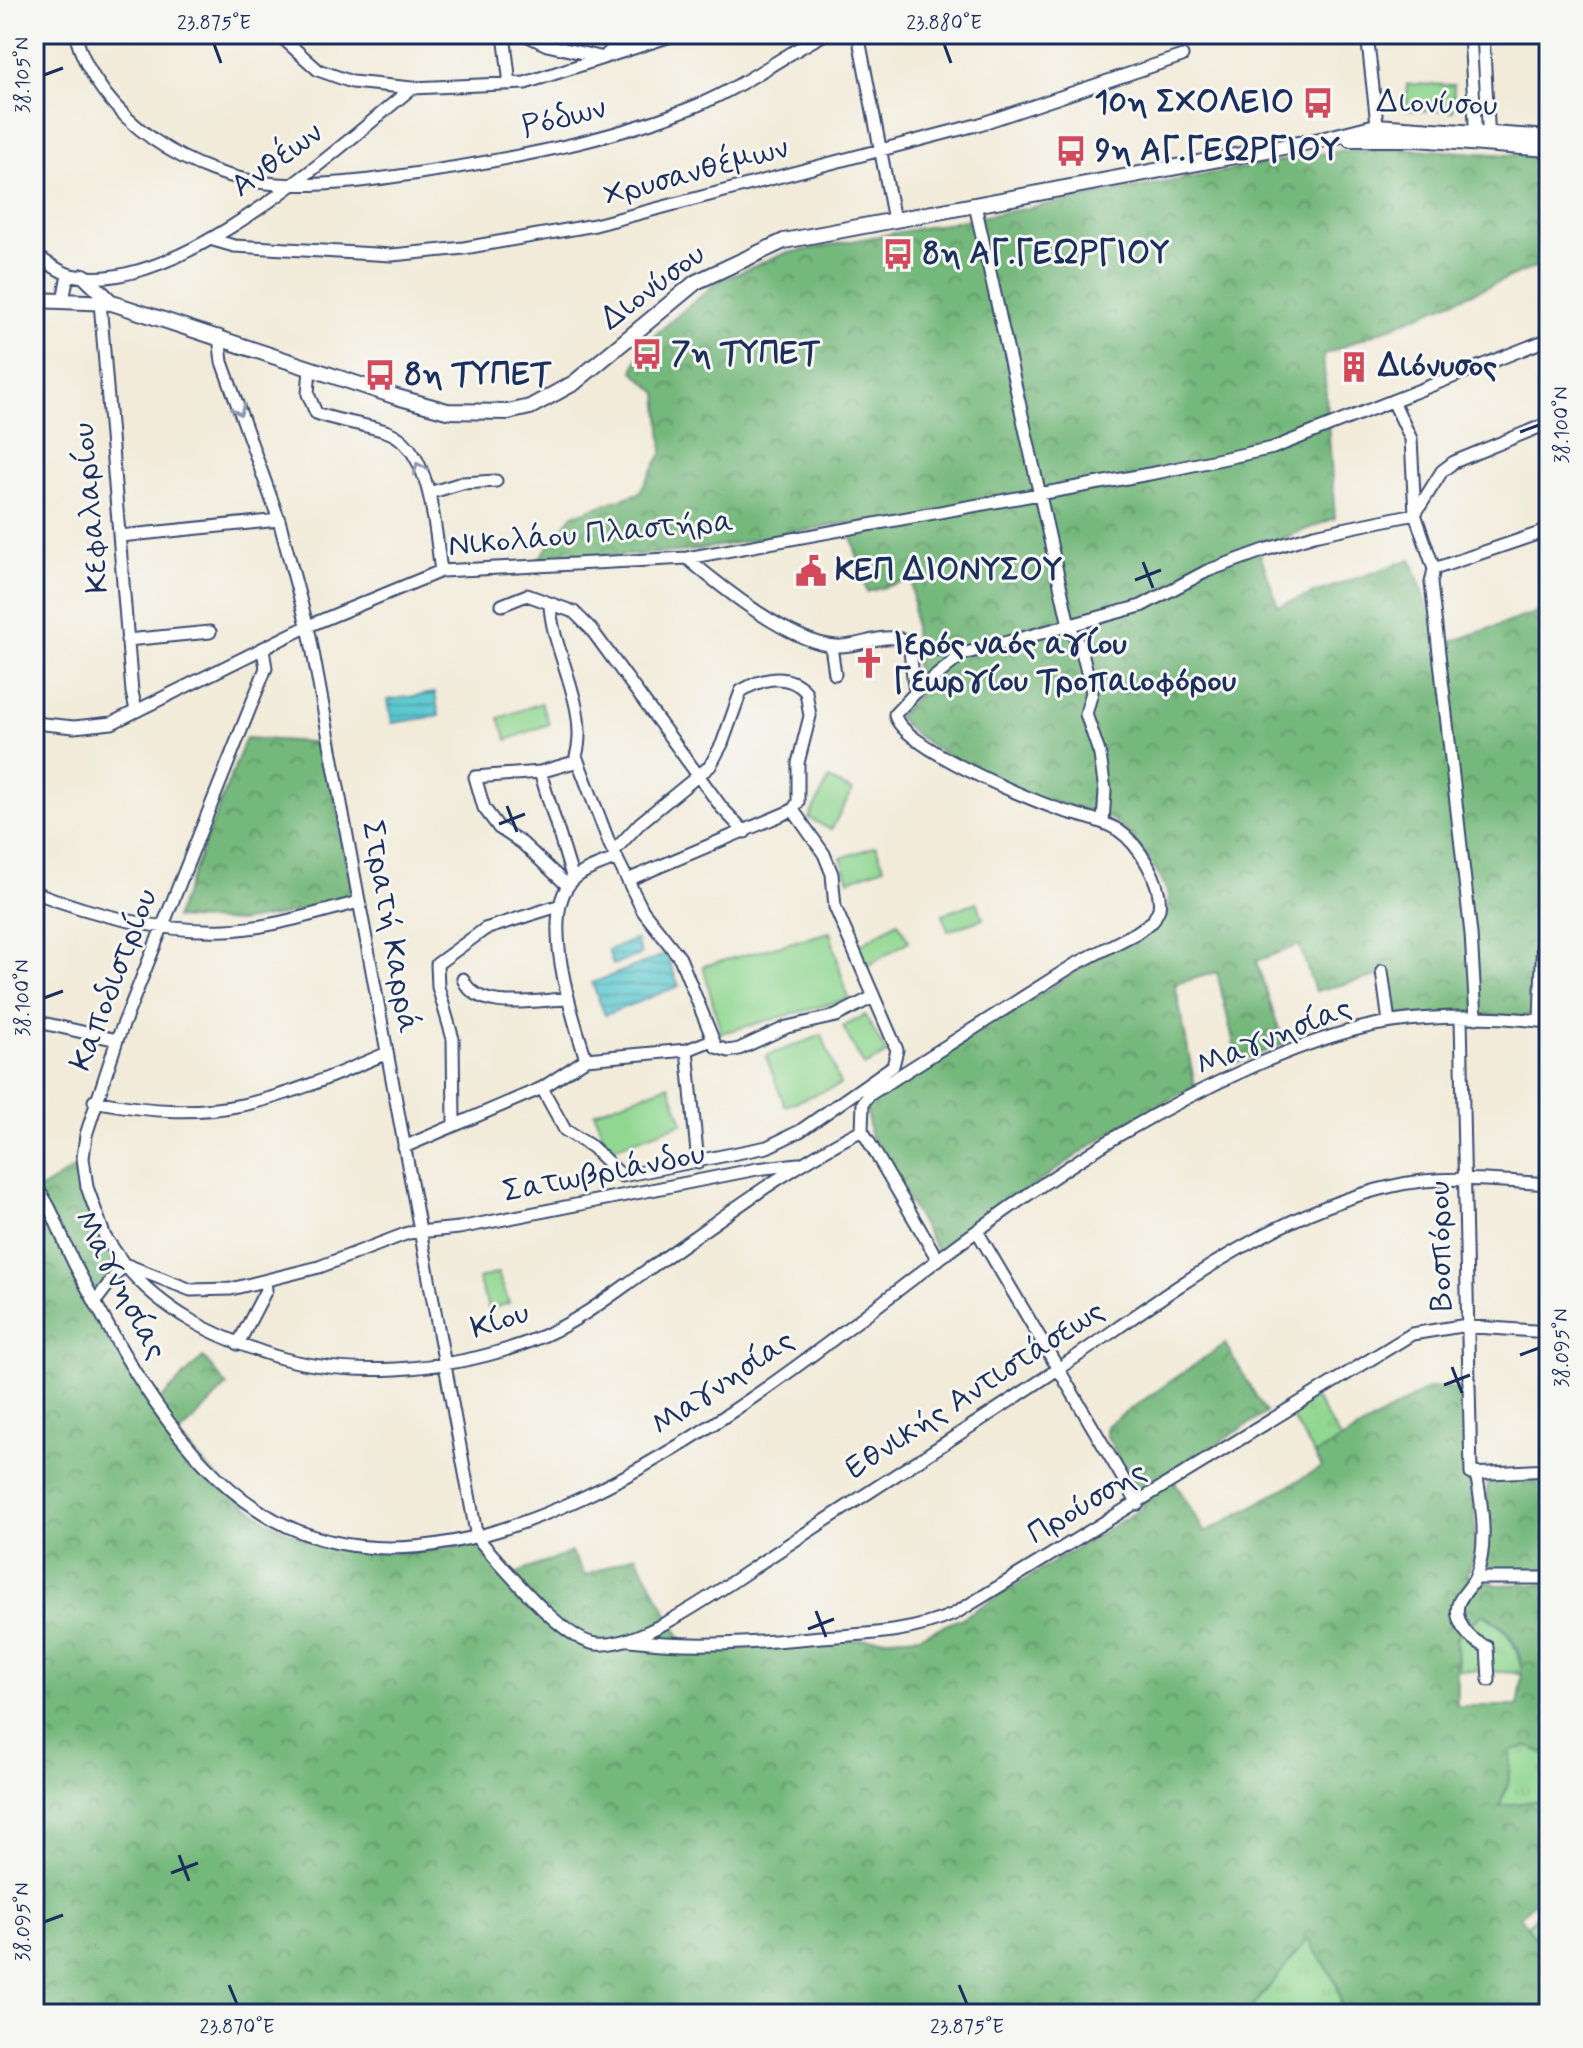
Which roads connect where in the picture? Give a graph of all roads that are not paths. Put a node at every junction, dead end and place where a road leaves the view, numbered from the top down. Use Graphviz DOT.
graph roads {
  1 [pos="75,34"];
  2 [pos="278,34"];
  3 [pos="504,34"];
  4 [pos="524,34"];
  5 [pos="629,34"];
  6 [pos="677,34"];
  7 [pos="825,34"];
  8 [pos="858,34"];
  9 [pos="1367,34"];
  10 [pos="1470,34"];
  11 [pos="1483,34"];
  12 [pos="1182,56"];
  13 [pos="603,58"];
  14 [pos="510,84"];
  15 [pos="412,88"];
  16 [pos="1378,132"];
  17 [pos="1483,138"];
  18 [pos="1549,138"];
  19 [pos="1549,149"];
  20 [pos="880,150"];
  21 [pos="294,184"];
  22 [pos="975,205"];
  23 [pos="894,220"];
  24 [pos="210,239"];
  25 [pos="34,254"];
  26 [pos="68,274"];
  27 [pos="84,276"];
  28 [pos="34,300"];
  29 [pos="63,301"];
  30 [pos="106,302"];
  31 [pos="219,336"];
  32 [pos="1549,339"];
  33 [pos="310,368"];
  34 [pos="1393,401"];
  35 [pos="1549,423"];
  36 [pos="496,481"];
  37 [pos="1039,492"];
  38 [pos="429,493"];
  39 [pos="1415,514"];
  40 [pos="279,520"];
  41 [pos="1549,530"];
  42 [pos="120,536"];
  43 [pos="687,558"];
  44 [pos="1434,569"];
  45 [pos="441,571"];
  46 [pos="502,605"];
  47 [pos="550,605"];
  48 [pos="1069,625"];
  49 [pos="308,626"];
  50 [pos="210,632"];
  51 [pos="127,640"];
  52 [pos="831,646"];
  53 [pos="263,650"];
  54 [pos="910,651"];
  55 [pos="963,654"];
  56 [pos="835,674"];
  57 [pos="915,693"];
  58 [pos="136,710"];
  59 [pos="34,723"];
  60 [pos="578,761"];
  61 [pos="540,772"];
  62 [pos="700,776"];
  63 [pos="793,810"];
  64 [pos="1103,822"];
  65 [pos="745,832"];
  66 [pos="616,855"];
  67 [pos="1548,867"];
  68 [pos="630,879"];
  69 [pos="570,883"];
  70 [pos="34,892"];
  71 [pos="359,902"];
  72 [pos="558,906"];
  73 [pos="162,926"];
  74 [pos="1382,971"];
  75 [pos="463,979"];
  76 [pos="873,997"];
  77 [pos="566,999"];
  78 [pos="1461,1018"];
  79 [pos="1476,1018"];
  80 [pos="34,1021"];
  81 [pos="1544,1021"];
  82 [pos="1389,1022"];
  83 [pos="117,1040"];
  84 [pos="712,1040"];
  85 [pos="687,1050"];
  86 [pos="387,1053"];
  87 [pos="586,1059"];
  88 [pos="542,1088"];
  89 [pos="94,1101"];
  90 [pos="454,1123"];
  91 [pos="862,1130"];
  92 [pos="404,1147"];
  93 [pos="698,1163"];
  94 [pos="798,1164"];
  95 [pos="1466,1179"];
  96 [pos="1549,1184"];
  97 [pos="34,1185"];
  98 [pos="977,1231"];
  99 [pos="420,1232"];
  100 [pos="938,1260"];
  101 [pos="124,1264"];
  102 [pos="265,1282"];
  103 [pos="95,1302"];
  104 [pos="1469,1326"];
  105 [pos="1549,1332"];
  106 [pos="238,1344"];
  107 [pos="444,1364"];
  108 [pos="1060,1367"];
  109 [pos="1549,1470"];
  110 [pos="1474,1473"];
  111 [pos="1138,1504"];
  112 [pos="477,1538"];
  113 [pos="1475,1578"];
  114 [pos="1549,1578"];
  115 [pos="626,1639"];
  116 [pos="1489,1680"];
  1 -- 21 [label="street, Ρόδων"];
  2 -- 15 [label="street"];
  3 -- 14 [label="street"];
  4 -- 13 [label="street"];
  5 -- 13 [label="street"];
  6 -- 13 [label="street"];
  7 -- 21 [label="street, Ρόδων"];
  8 -- 20 [label="street"];
  9 -- 16 [label="street"];
  10 -- 17 [label="street"];
  11 -- 17 [label="street"];
  12 -- 20 [label="street, Χρυσανθέμων"];
  13 -- 14 [label="street"];
  14 -- 15 [label="street"];
  15 -- 21 [label="street, Ανθέων"];
  16 -- 17 [label="main road, Διονύσου"];
  16 -- 22 [label="main road, Διονύσου"];
  17 -- 18 [label="main road, Διονύσου"];
  17 -- 19 [label="main road, Διονύσου"];
  20 -- 23 [label="street"];
  20 -- 24 [label="street, Χρυσανθέμων"];
  21 -- 24 [label="street, Ανθέων"];
  22 -- 23 [label="main road, Διονύσου"];
  22 -- 37 [label="street"];
  23 -- 33 [label="main road, Διονύσου"];
  24 -- 27 [label="street, Ανθέων"];
  25 -- 26 [label="street"];
  26 -- 27 [label="street, Ανθέων"];
  26 -- 29 [label="street"];
  27 -- 30 [label="main road"];
  28 -- 29 [label="main road, Διονύσου"];
  29 -- 30 [label="main road, Διονύσου"];
  30 -- 31 [label="main road, Διονύσου"];
  30 -- 42 [label="street, Κεφαλαρίου"];
  31 -- 33 [label="main road, Διονύσου"];
  31 -- 40 [label="street, Στρατή Καρρά, one-way"];
  32 -- 34 [label="street, Νικολάου Πλαστήρα"];
  38 -- 33 [label="street, one-way"];
  34 -- 37 [label="street, Νικολάου Πλαστήρα"];
  34 -- 39 [label="street"];
  35 -- 39 [label="street"];
  36 -- 38 [label="street"];
  37 -- 43 [label="street, Νικολάου Πλαστήρα"];
  37 -- 48 [label="street"];
  38 -- 45 [label="street"];
  39 -- 44 [label="street"];
  39 -- 48 [label="street"];
  40 -- 42 [label="street"];
  40 -- 49 [label="street, Στρατή Καρρά"];
  41 -- 44 [label="street"];
  42 -- 51 [label="street, Κεφαλαρίου"];
  43 -- 45 [label="street, Νικολάου Πλαστήρα"];
  43 -- 52 [label="street"];
  44 -- 79 [label="street"];
  45 -- 49 [label="street, Νικολάου Πλαστήρα"];
  46 -- 47 [label="street"];
  47 -- 60 [label="street"];
  47 -- 62 [label="street"];
  48 -- 55 [label="street"];
  48 -- 64 [label="street"];
  49 -- 53 [label="street, Νικολάου Πλαστήρα"];
  49 -- 71 [label="street, Στρατή Καρρά"];
  50 -- 51 [label="street"];
  51 -- 58 [label="street, Κεφαλαρίου"];
  52 -- 54 [label="street"];
  52 -- 56 [label="street"];
  53 -- 58 [label="street, Νικολάου Πλαστήρα"];
  53 -- 73 [label="street, Καποδιστρίου"];
  54 -- 55 [label="street"];
  54 -- 57 [label="street"];
  55 -- 57 [label="street"];
  57 -- 64 [label="street"];
  58 -- 59 [label="street, Νικολάου Πλαστήρα"];
  60 -- 61 [label="street"];
  60 -- 66 [label="street"];
  61 -- 69 [label="street"];
  61 -- 69 [label="street"];
  62 -- 63 [label="street"];
  62 -- 65 [label="street"];
  62 -- 66 [label="street"];
  63 -- 65 [label="street"];
  63 -- 76 [label="street"];
  64 -- 91 [label="street"];
  65 -- 68 [label="street"];
  66 -- 68 [label="street"];
  66 -- 69 [label="street"];
  67 -- 81 [label="street"];
  68 -- 84 [label="street"];
  69 -- 72 [label="street"];
  70 -- 73 [label="street"];
  71 -- 73 [label="street"];
  71 -- 86 [label="street, Στρατή Καρρά"];
  72 -- 77 [label="street"];
  72 -- 90 [label="street"];
  73 -- 83 [label="street, Καποδιστρίου"];
  74 -- 82 [label="street"];
  75 -- 77 [label="street"];
  76 -- 84 [label="street"];
  76 -- 93 [label="street"];
  77 -- 87 [label="street"];
  78 -- 79 [label="street, Μαγνησίας"];
  78 -- 82 [label="street, Μαγνησίας"];
  78 -- 95 [label="street, Βοσπόρου"];
  79 -- 81 [label="street, Μαγνησίας"];
  80 -- 83 [label="street"];
  82 -- 98 [label="street, Μαγνησίας"];
  83 -- 89 [label="street, Καποδιστρίου"];
  84 -- 85 [label="street"];
  85 -- 87 [label="street"];
  85 -- 93 [label="street"];
  86 -- 89 [label="street"];
  86 -- 92 [label="street, Στρατή Καρρά"];
  87 -- 88 [label="street"];
  88 -- 90 [label="street"];
  88 -- 93 [label="street"];
  89 -- 101 [label="street, Καποδιστρίου"];
  90 -- 92 [label="street"];
  91 -- 94 [label="street, Κίου"];
  91 -- 100 [label="street"];
  92 -- 99 [label="street, Στρατή Καρρά"];
  94 -- 99 [label="street, Σατωβριάνδου"];
  94 -- 107 [label="street, Κίου"];
  95 -- 96 [label="street, Εθνικής Αντιστάσεως"];
  95 -- 104 [label="street, Βοσπόρου"];
  95 -- 108 [label="street, Εθνικής Αντιστάσεως"];
  97 -- 103 [label="street, Μαγνησίας"];
  98 -- 100 [label="street, Μαγνησίας"];
  98 -- 108 [label="street"];
  99 -- 102 [label="street"];
  99 -- 107 [label="street, Στρατή Καρρά"];
  100 -- 112 [label="street, Μαγνησίας"];
  101 -- 102 [label="street"];
  101 -- 103 [label="street"];
  101 -- 106 [label="street, Κίου"];
  102 -- 106 [label="street"];
  103 -- 112 [label="street, Μαγνησίας"];
  104 -- 105 [label="street, Προύσσης"];
  104 -- 110 [label="street, Βοσπόρου"];
  104 -- 111 [label="street, Προύσσης"];
  106 -- 107 [label="street, Κίου"];
  107 -- 112 [label="street, Στρατή Καρρά"];
  108 -- 111 [label="street"];
  108 -- 115 [label="street, Εθνικής Αντιστάσεως"];
  109 -- 110 [label="street"];
  110 -- 113 [label="street, Βοσπόρου"];
  111 -- 115 [label="street, Προύσσης"];
  112 -- 115 [label="street, Εθνικής Αντιστάσεως"];
  113 -- 114 [label="street"];
  113 -- 116 [label="street, Βοσπόρου"];
}
